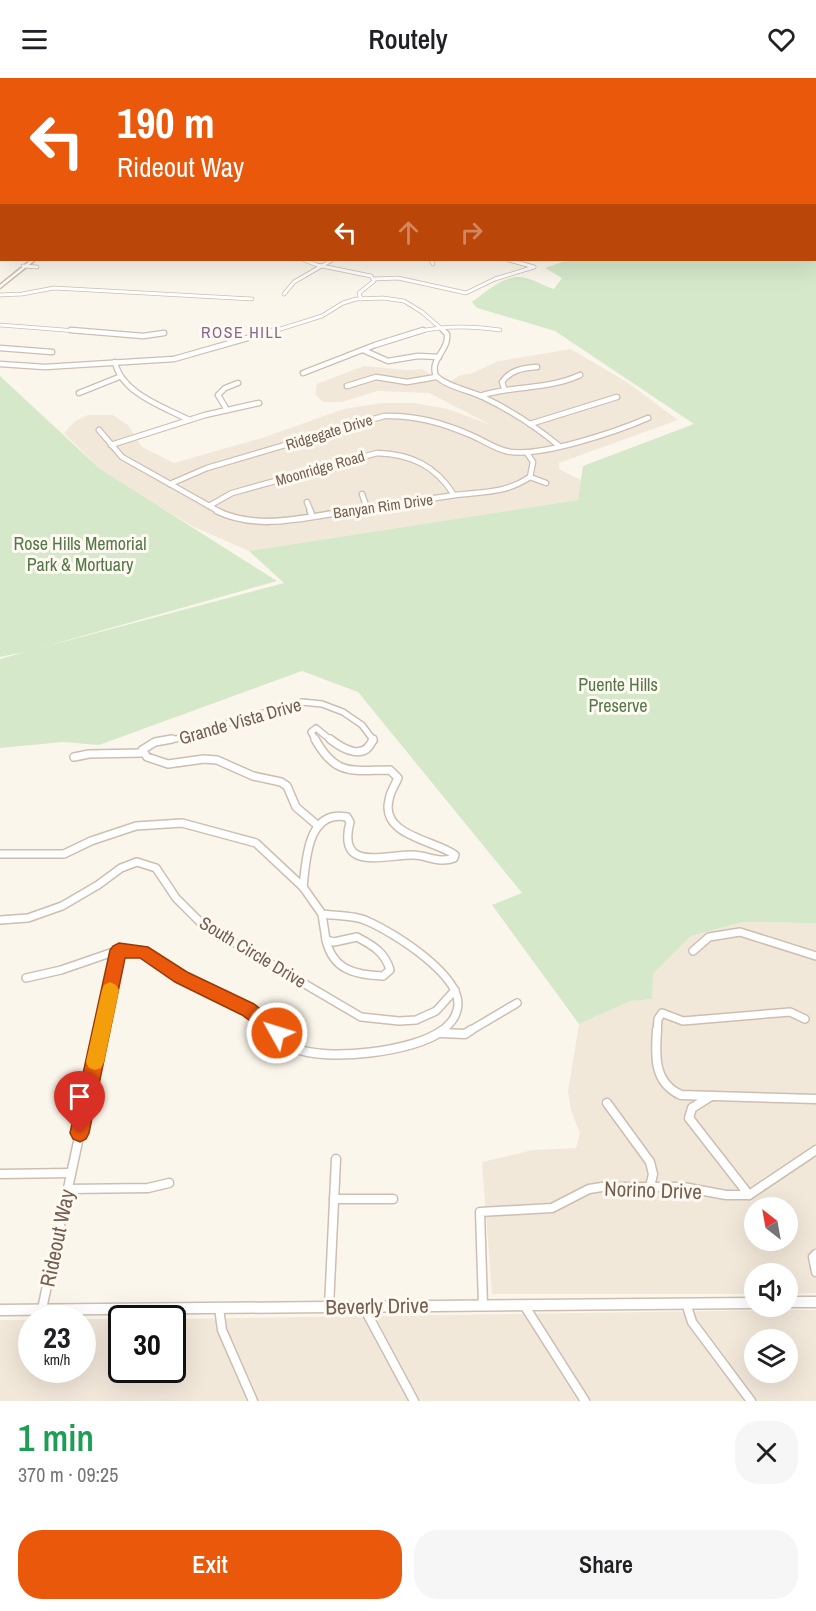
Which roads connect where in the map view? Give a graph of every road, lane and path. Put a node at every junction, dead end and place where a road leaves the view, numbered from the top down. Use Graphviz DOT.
graph roads {
  1 [pos="28,261"];
  2 [pos="32,261"];
  3 [pos="307,261"];
  4 [pos="331,261"];
  5 [pos="513,261"];
  6 [pos="26,266"];
  7 [pos="323,267"];
  8 [pos="374,279"];
  9 [pos="0,282"];
  10 [pos="0,287"];
  11 [pos="284,294"];
  12 [pos="0,295"];
  13 [pos="361,299"];
  14 [pos="252,300"];
  15 [pos="0,325"];
  16 [pos="441,328"];
  17 [pos="500,330"];
  18 [pos="165,333"];
  19 [pos="0,348"];
  20 [pos="363,350"];
  21 [pos="52,352"];
  22 [pos="439,357"];
  23 [pos="115,362"];
  24 [pos="0,364"];
  25 [pos="537,367"];
  26 [pos="303,374"];
  27 [pos="580,375"];
  28 [pos="119,377"];
  29 [pos="436,377"];
  30 [pos="238,383"];
  31 [pos="348,386"];
  32 [pos="504,388"];
  33 [pos="79,393"];
  34 [pos="480,396"];
  35 [pos="617,397"];
  36 [pos="259,403"];
  37 [pos="227,410"];
  38 [pos="648,418"];
  39 [pos="189,420"];
  40 [pos="530,424"];
  41 [pos="99,430"];
  42 [pos="111,445"];
  43 [pos="558,445"];
  44 [pos="527,453"];
  45 [pos="530,477"];
  46 [pos="546,483"];
  47 [pos="170,484"];
  48 [pos="362,494"];
  49 [pos="454,495"];
  50 [pos="307,502"];
  51 [pos="209,506"];
  52 [pos="367,508"];
  53 [pos="312,516"];
  54 [pos="143,753"];
  55 [pos="74,757"];
  56 [pos="317,825"];
  57 [pos="0,854"];
  58 [pos="303,887"];
  59 [pos="322,914"];
  60 [pos="0,920"];
  61 [pos="324,939"];
  62 [pos="119,950"];
  63 [pos="693,951"];
  64 [pos="816,956"];
  65 [pos="27,978"];
  66 [pos="455,990"];
  67 [pos="517,1004"];
  68 [pos="805,1019"];
  69 [pos="440,1033"];
  70 [pos="712,1096"];
  71 [pos="816,1099"];
  72 [pos="607,1103"];
  73 [pos="816,1150"];
  74 [pos="336,1159"];
  75 [pos="71,1173"];
  76 [pos="0,1174"];
  77 [pos="169,1183"];
  78 [pos="650,1187"];
  79 [pos="68,1189"];
  80 [pos="749,1195"];
  81 [pos="334,1199"];
  82 [pos="393,1199"];
  83 [pos="816,1254"];
  84 [pos="815,1271"];
  85 [pos="798,1302"];
  86 [pos="816,1302"];
  87 [pos="686,1303"];
  88 [pos="744,1303"];
  89 [pos="43,1305"];
  90 [pos="483,1305"];
  91 [pos="524,1305"];
  92 [pos="363,1306"];
  93 [pos="328,1307"];
  94 [pos="219,1308"];
  95 [pos="96,1309"];
  96 [pos="0,1310"];
  97 [pos="18,1310"];
  98 [pos="253,1401"];
  99 [pos="414,1401"];
  100 [pos="585,1401"];
  101 [pos="751,1401"];
  1 -- 6 [label="main road"];
  2 -- 6 [label="main road"];
  3 -- 7 [label="street"];
  4 -- 7 [label="street"];
  5 -- 8 [label="street"];
  6 -- 9 [label="main road"];
  6 -- 10 [label="main road"];
  7 -- 8 [label="street"];
  7 -- 11 [label="street"];
  8 -- 13 [label="street"];
  12 -- 14 [label="street"];
  13 -- 16 [label="street"];
  13 -- 23 [label="street"];
  15 -- 18 [label="street"];
  16 -- 17 [label="street"];
  16 -- 20 [label="street"];
  16 -- 22 [label="street"];
  19 -- 21 [label="street"];
  20 -- 22 [label="street"];
  20 -- 26 [label="street"];
  22 -- 29 [label="street"];
  23 -- 24 [label="street"];
  23 -- 28 [label="street"];
  25 -- 32 [label="street"];
  27 -- 32 [label="street"];
  28 -- 33 [label="street"];
  28 -- 39 [label="street"];
  29 -- 31 [label="street"];
  29 -- 34 [label="street"];
  30 -- 37 [label="street"];
  32 -- 34 [label="street"];
  34 -- 40 [label="street"];
  35 -- 40 [label="street"];
  36 -- 37 [label="street"];
  37 -- 39 [label="street"];
  38 -- 43 [label="street, Ridgegate Drive"];
  39 -- 42 [label="street"];
  40 -- 43 [label="street"];
  41 -- 42 [label="street, Banyan Rim Drive"];
  42 -- 47 [label="street, Banyan Rim Drive"];
  43 -- 44 [label="street, Ridgegate Drive"];
  44 -- 45 [label="street"];
  44 -- 47 [label="street, Ridgegate Drive"];
  45 -- 46 [label="street"];
  45 -- 49 [label="street, Banyan Rim Drive"];
  47 -- 51 [label="street, Banyan Rim Drive"];
  48 -- 52 [label="street"];
  49 -- 51 [label="street, Moonridge Road"];
  49 -- 52 [label="street, Banyan Rim Drive"];
  50 -- 53 [label="street"];
  51 -- 53 [label="street, Banyan Rim Drive"];
  52 -- 53 [label="street, Banyan Rim Drive"];
  54 -- 55 [label="street"];
  54 -- 56 [label="street, Grande Vista Drive"];
  54 -- 56 [label="street, Grande Vista Drive"];
  56 -- 58 [label="street"];
  57 -- 58 [label="street"];
  58 -- 59 [label="street"];
  59 -- 61 [label="street"];
  59 -- 66 [label="street"];
  60 -- 66 [label="street, South Circle Drive"];
  61 -- 61 [label="street"];
  62 -- 65 [label="street"];
  62 -- 69 [label="street"];
  62 -- 75 [label="street, Rideout Way"];
  63 -- 64 [label="street"];
  66 -- 69 [label="street"];
  67 -- 69 [label="street"];
  68 -- 70 [label="street"];
  70 -- 71 [label="street"];
  70 -- 80 [label="street"];
  72 -- 78 [label="street"];
  73 -- 80 [label="street"];
  74 -- 81 [label="street"];
  75 -- 76 [label="street"];
  75 -- 79 [label="street, Rideout Way"];
  77 -- 79 [label="street"];
  78 -- 80 [label="street, Norino Drive"];
  78 -- 90 [label="street, Norino Drive"];
  79 -- 89 [label="street, Rideout Way"];
  81 -- 82 [label="street"];
  81 -- 93 [label="street"];
  83 -- 84 [label="street"];
  85 -- 86 [label="street"];
  87 -- 88 [label="street, Beverly Drive"];
  87 -- 91 [label="street, Beverly Drive"];
  87 -- 101 [label="street"];
  90 -- 91 [label="street, Beverly Drive"];
  90 -- 92 [label="street, Beverly Drive"];
  91 -- 100 [label="street"];
  92 -- 93 [label="street, Beverly Drive"];
  92 -- 99 [label="street"];
  93 -- 94 [label="street, Beverly Drive"];
  94 -- 95 [label="street, Beverly Drive"];
  94 -- 98 [label="street"];
  96 -- 97 [label="street, Beverly Drive"];
}
